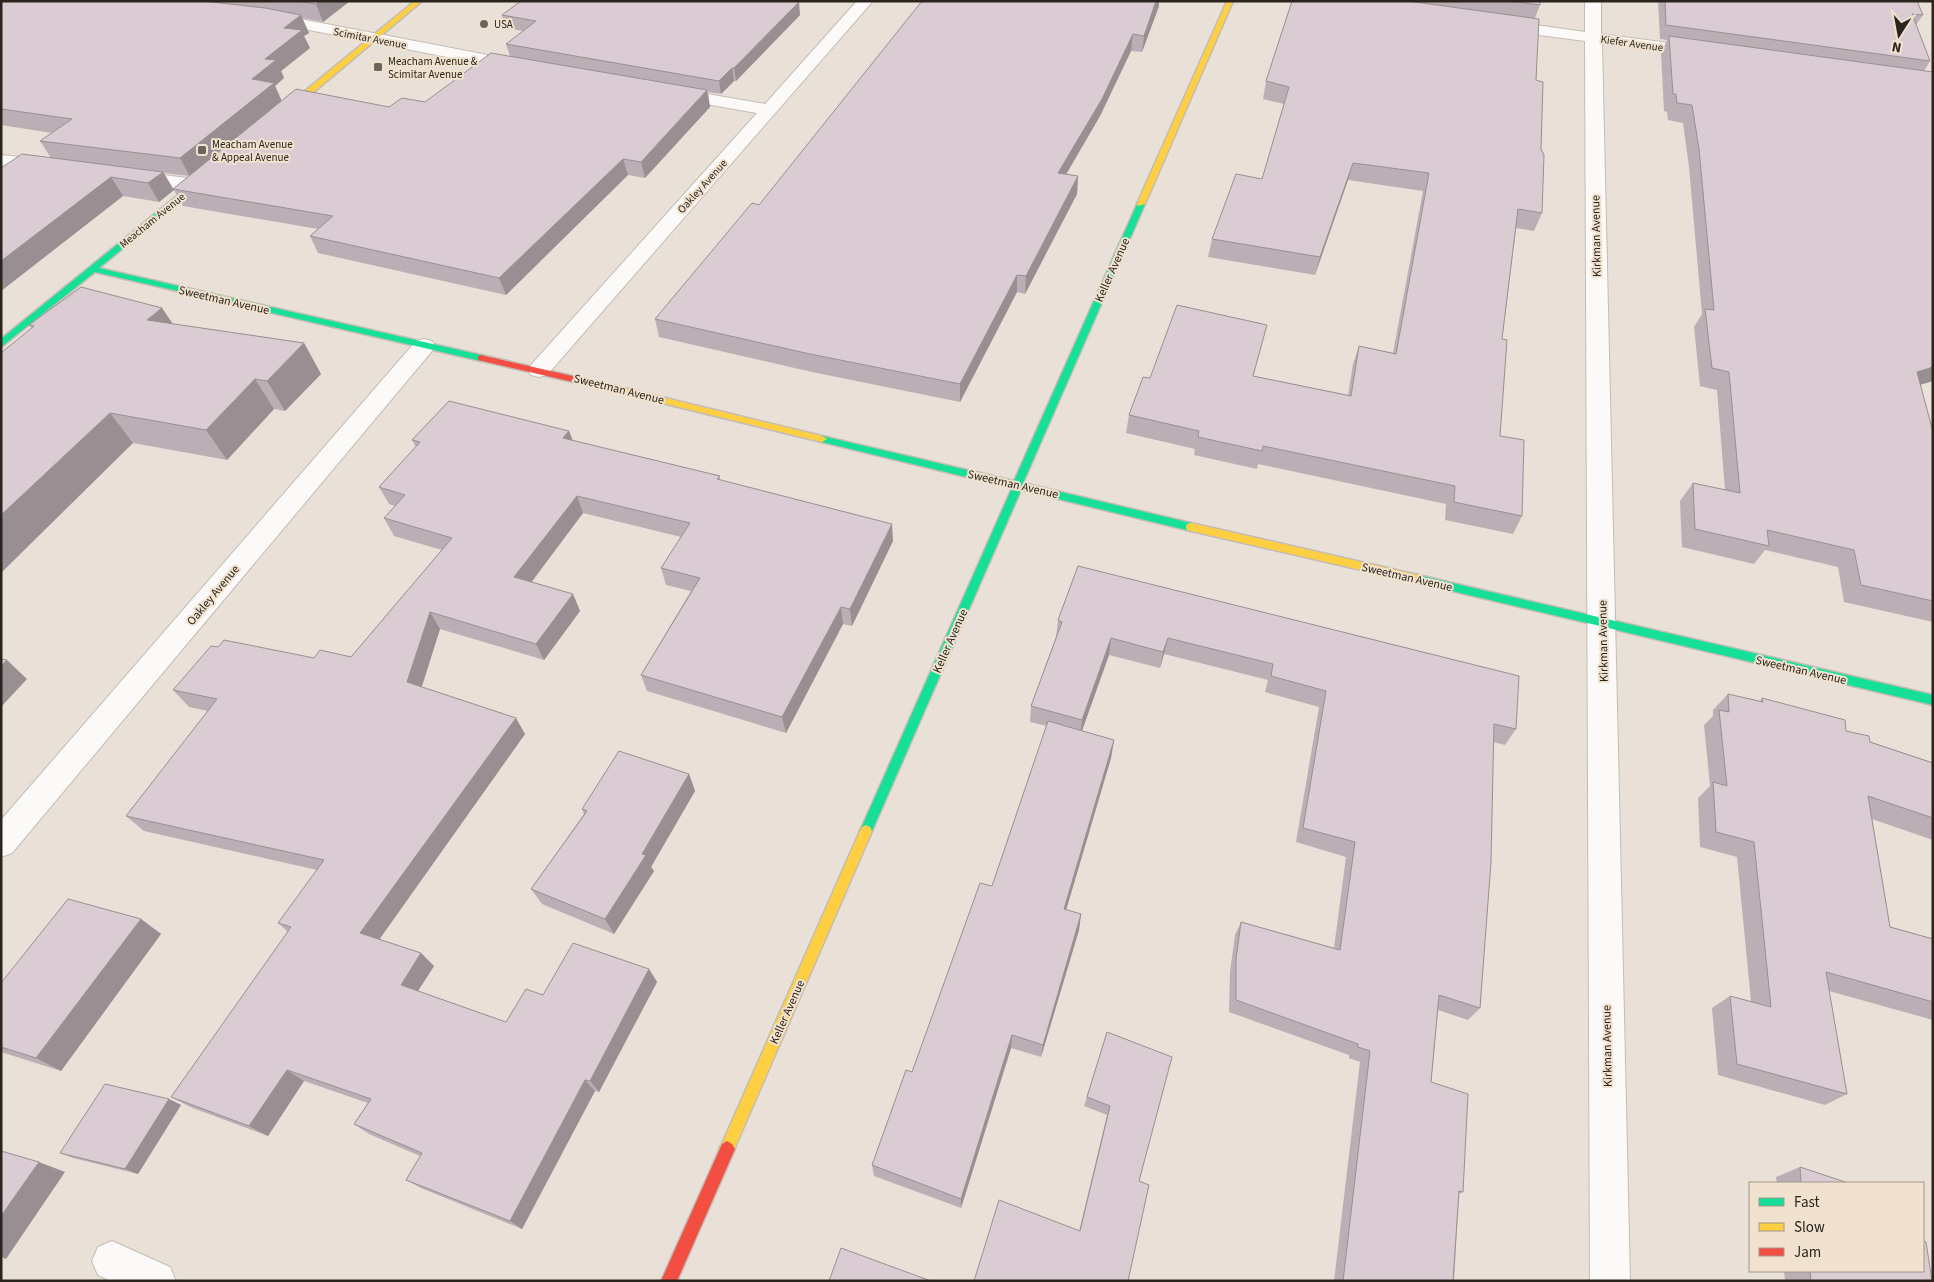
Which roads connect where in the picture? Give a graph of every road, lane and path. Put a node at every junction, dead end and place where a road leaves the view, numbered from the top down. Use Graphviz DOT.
graph roads {
  1 [pos="419,1"];
  2 [pos="866,1"];
  3 [pos="1230,1"];
  4 [pos="1593,1"];
  5 [pos="253,17"];
  6 [pos="1487,23"];
  7 [pos="374,38"];
  8 [pos="1593,38"];
  9 [pos="1710,54"];
  10 [pos="536,69"];
  11 [pos="652,90"];
  12 [pos="769,110"];
  13 [pos="270,124"];
  14 [pos="1,160"];
  15 [pos="218,167"];
  16 [pos="69,169"];
  17 [pos="118,175"];
  18 [pos="195,185"];
  19 [pos="93,269"];
  20 [pos="1,344"];
  21 [pos="424,346"];
  22 [pos="539,370"];
  23 [pos="1018,486"];
  24 [pos="1602,623"];
  25 [pos="1933,700"];
  26 [pos="1,843"];
  27 [pos="112,1261"];
  28 [pos="156,1281"];
  29 [pos="669,1281"];
  30 [pos="1610,1281"];
  1 -- 7 [label="street"];
  2 -- 12 [label="street, Oakley Avenue"];
  3 -- 23 [label="street, Keller Avenue"];
  4 -- 8 [label="street, Kirkman Avenue"];
  5 -- 7 [label="street, Scimitar Avenue"];
  6 -- 8 [label="street, Kiefer Avenue"];
  7 -- 10 [label="street, Scimitar Avenue"];
  7 -- 13 [label="street"];
  8 -- 9 [label="street, Kiefer Avenue"];
  8 -- 24 [label="street, Kirkman Avenue"];
  11 -- 12 [label="street"];
  12 -- 22 [label="street, Oakley Avenue"];
  14 -- 16 [label="street"];
  15 -- 18 [label="street, Meacham Avenue"];
  17 -- 18 [label="street"];
  18 -- 19 [label="street, Meacham Avenue"];
  19 -- 20 [label="street, Meacham Avenue"];
  19 -- 21 [label="street, Sweetman Avenue"];
  21 -- 22 [label="street, Sweetman Avenue"];
  21 -- 26 [label="street, Oakley Avenue"];
  22 -- 23 [label="street, Sweetman Avenue"];
  23 -- 24 [label="street, Sweetman Avenue"];
  23 -- 29 [label="street, Keller Avenue"];
  24 -- 25 [label="street, Sweetman Avenue"];
  24 -- 30 [label="street, Kirkman Avenue"];
  27 -- 28 [label="street"];
}
